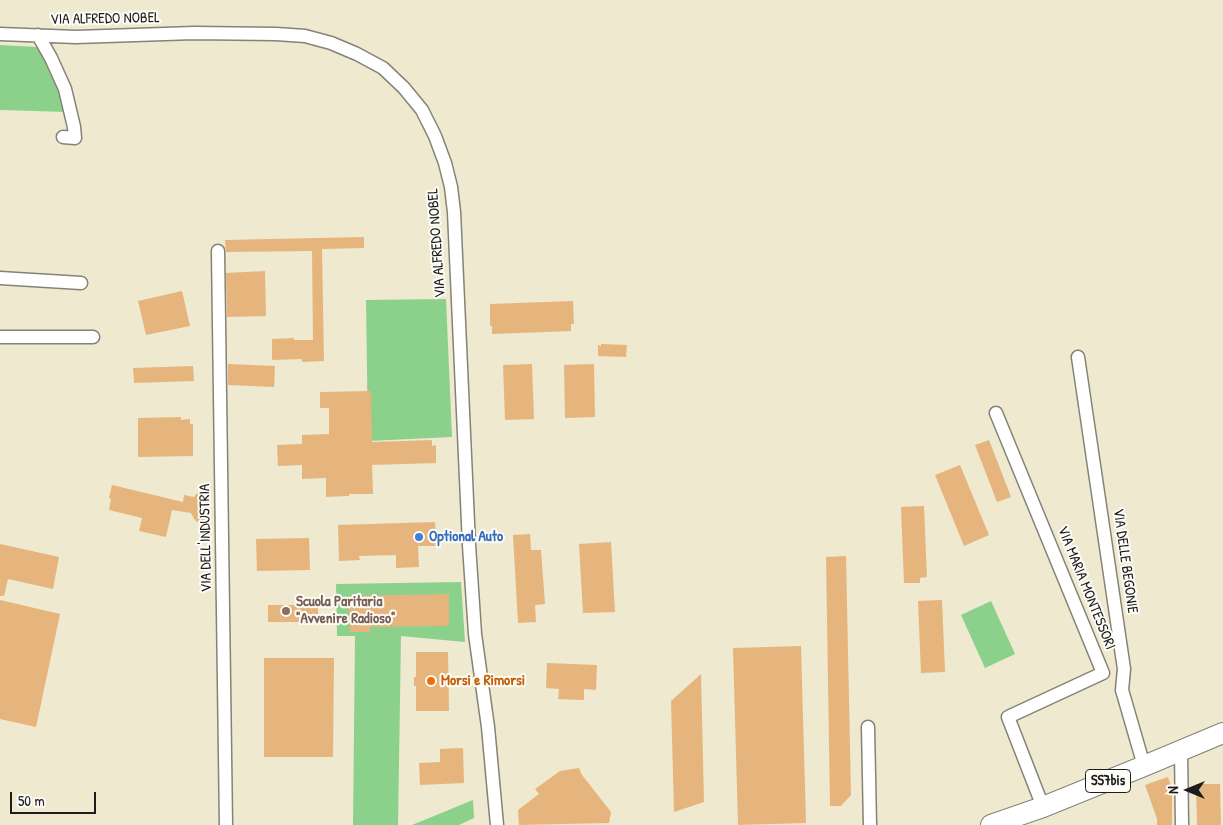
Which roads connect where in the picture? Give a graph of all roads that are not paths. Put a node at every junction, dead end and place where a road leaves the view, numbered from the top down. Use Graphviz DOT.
graph roads {
  1 [pos="0,34"];
  2 [pos="38,35"];
  3 [pos="64,137"];
  4 [pos="218,251"];
  5 [pos="0,278"];
  6 [pos="81,283"];
  7 [pos="0,337"];
  8 [pos="93,338"];
  9 [pos="1078,357"];
  10 [pos="996,413"];
  11 [pos="868,727"];
  12 [pos="1223,733"];
  13 [pos="1181,750"];
  14 [pos="1144,766"];
  15 [pos="1043,807"];
  16 [pos="226,825"];
  17 [pos="497,825"];
  18 [pos="870,825"];
  19 [pos="991,825"];
  20 [pos="1182,825"];
  1 -- 2 [label="street, VIA ALFREDO NOBEL"];
  2 -- 3 [label="street"];
  2 -- 17 [label="street, VIA ALFREDO NOBEL"];
  4 -- 16 [label="street, VIA DELL'INDUSTRIA"];
  5 -- 6 [label="street"];
  7 -- 8 [label="street"];
  9 -- 14 [label="street, VIA DELLE BEGONIE"];
  10 -- 15 [label="street, VIA MARIA MONTESSORI"];
  11 -- 18 [label="street"];
  12 -- 13 [label="main road, SS7bis"];
  13 -- 14 [label="main road, SS7bis"];
  13 -- 20 [label="street"];
  14 -- 15 [label="main road, SS7bis"];
  15 -- 19 [label="main road, SS7bis"];
}
